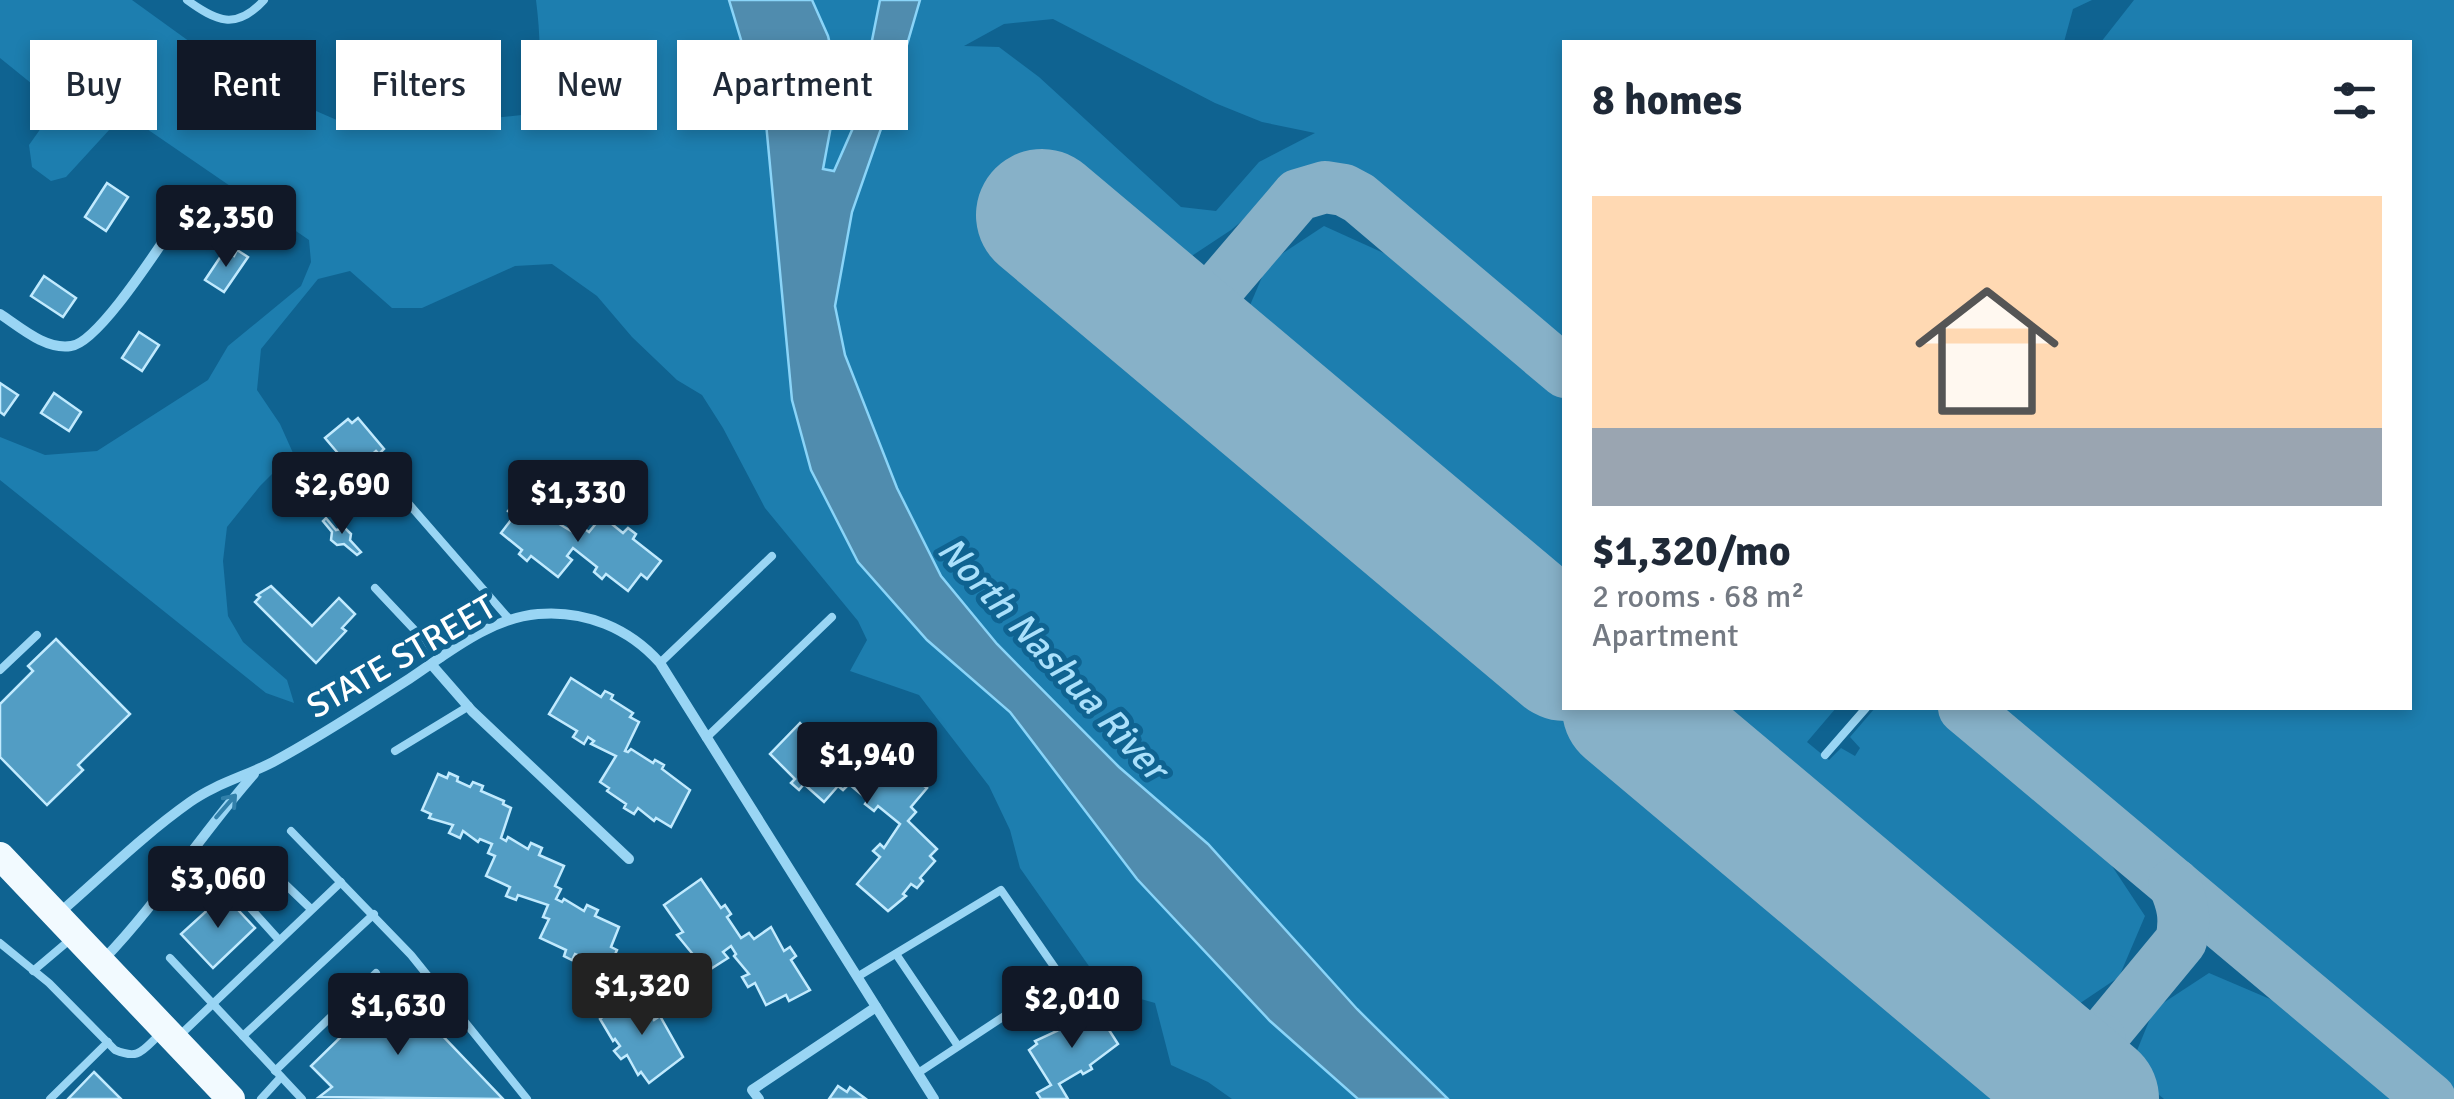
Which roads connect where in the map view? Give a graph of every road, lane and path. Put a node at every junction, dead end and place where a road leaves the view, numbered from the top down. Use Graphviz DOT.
graph roads {
  1 [pos="186,0"];
  2 [pos="264,0"];
  3 [pos="181,215"];
  4 [pos="0,314"];
  5 [pos="382,472"];
  6 [pos="772,556"];
  7 [pos="375,588"];
  8 [pos="832,617"];
  9 [pos="510,620"];
  10 [pos="36,635"];
  11 [pos="436,661"];
  12 [pos="660,663"];
  13 [pos="0,670"];
  14 [pos="469,706"];
  15 [pos="1864,710"];
  16 [pos="706,738"];
  17 [pos="395,751"];
  18 [pos="1825,756"];
  19 [pos="258,769"];
  20 [pos="290,831"];
  21 [pos="629,859"];
  22 [pos="261,861"];
  23 [pos="3,866"];
  24 [pos="340,882"];
  25 [pos="235,891"];
  26 [pos="311,910"];
  27 [pos="374,914"];
  28 [pos="65,926"];
  29 [pos="279,940"];
  30 [pos="0,943"];
  31 [pos="896,954"];
  32 [pos="170,958"];
  33 [pos="100,964"];
  34 [pos="33,971"];
  35 [pos="376,974"];
  36 [pos="858,977"];
  37 [pos="212,1004"];
  38 [pos="876,1007"];
  39 [pos="170,1035"];
  40 [pos="242,1036"];
  41 [pos="108,1042"];
  42 [pos="958,1046"];
  43 [pos="918,1073"];
  44 [pos="278,1074"];
  45 [pos="756,1095"];
  46 [pos="50,1099"];
  47 [pos="230,1099"];
  48 [pos="261,1099"];
  49 [pos="302,1099"];
  50 [pos="527,1099"];
  51 [pos="741,1099"];
  52 [pos="934,1099"];
  1 -- 2 [label="lane"];
  3 -- 4 [label="street"];
  5 -- 9 [label="lane"];
  6 -- 12 [label="lane"];
  7 -- 11 [label="lane"];
  8 -- 16 [label="lane"];
  9 -- 11 [label="street, STATE STREET"];
  9 -- 12 [label="street, STATE STREET"];
  10 -- 13 [label="lane"];
  11 -- 14 [label="street"];
  11 -- 19 [label="street, STATE STREET"];
  12 -- 16 [label="street, STATE STREET"];
  14 -- 17 [label="lane"];
  14 -- 21 [label="street"];
  15 -- 18 [label="lane"];
  16 -- 36 [label="street, STATE STREET"];
  19 -- 28 [label="street, STATE STREET"];
  33 -- 19 [label="street, one-way"];
  20 -- 24 [label="lane"];
  22 -- 26 [label="lane"];
  23 -- 28 [label="highway"];
  24 -- 26 [label="lane"];
  24 -- 27 [label="lane"];
  25 -- 29 [label="lane"];
  26 -- 29 [label="lane"];
  27 -- 40 [label="lane"];
  27 -- 50 [label="lane"];
  28 -- 33 [label="highway"];
  28 -- 34 [label="lane"];
  29 -- 37 [label="lane"];
  30 -- 34 [label="lane"];
  31 -- 36 [label="lane"];
  31 -- 42 [label="lane"];
  31 -- 42 [label="lane"];
  32 -- 37 [label="lane"];
  33 -- 39 [label="highway"];
  34 -- 41 [label="lane"];
  35 -- 44 [label="lane"];
  36 -- 38 [label="street, STATE STREET"];
  37 -- 39 [label="lane"];
  37 -- 40 [label="lane"];
  38 -- 43 [label="street, STATE STREET"];
  38 -- 45 [label="street"];
  39 -- 41 [label="lane"];
  39 -- 47 [label="highway"];
  40 -- 44 [label="lane"];
  41 -- 46 [label="lane"];
  42 -- 43 [label="lane"];
  43 -- 52 [label="street, STATE STREET"];
  44 -- 48 [label="lane"];
  44 -- 49 [label="lane"];
  45 -- 51 [label="street"];
}
